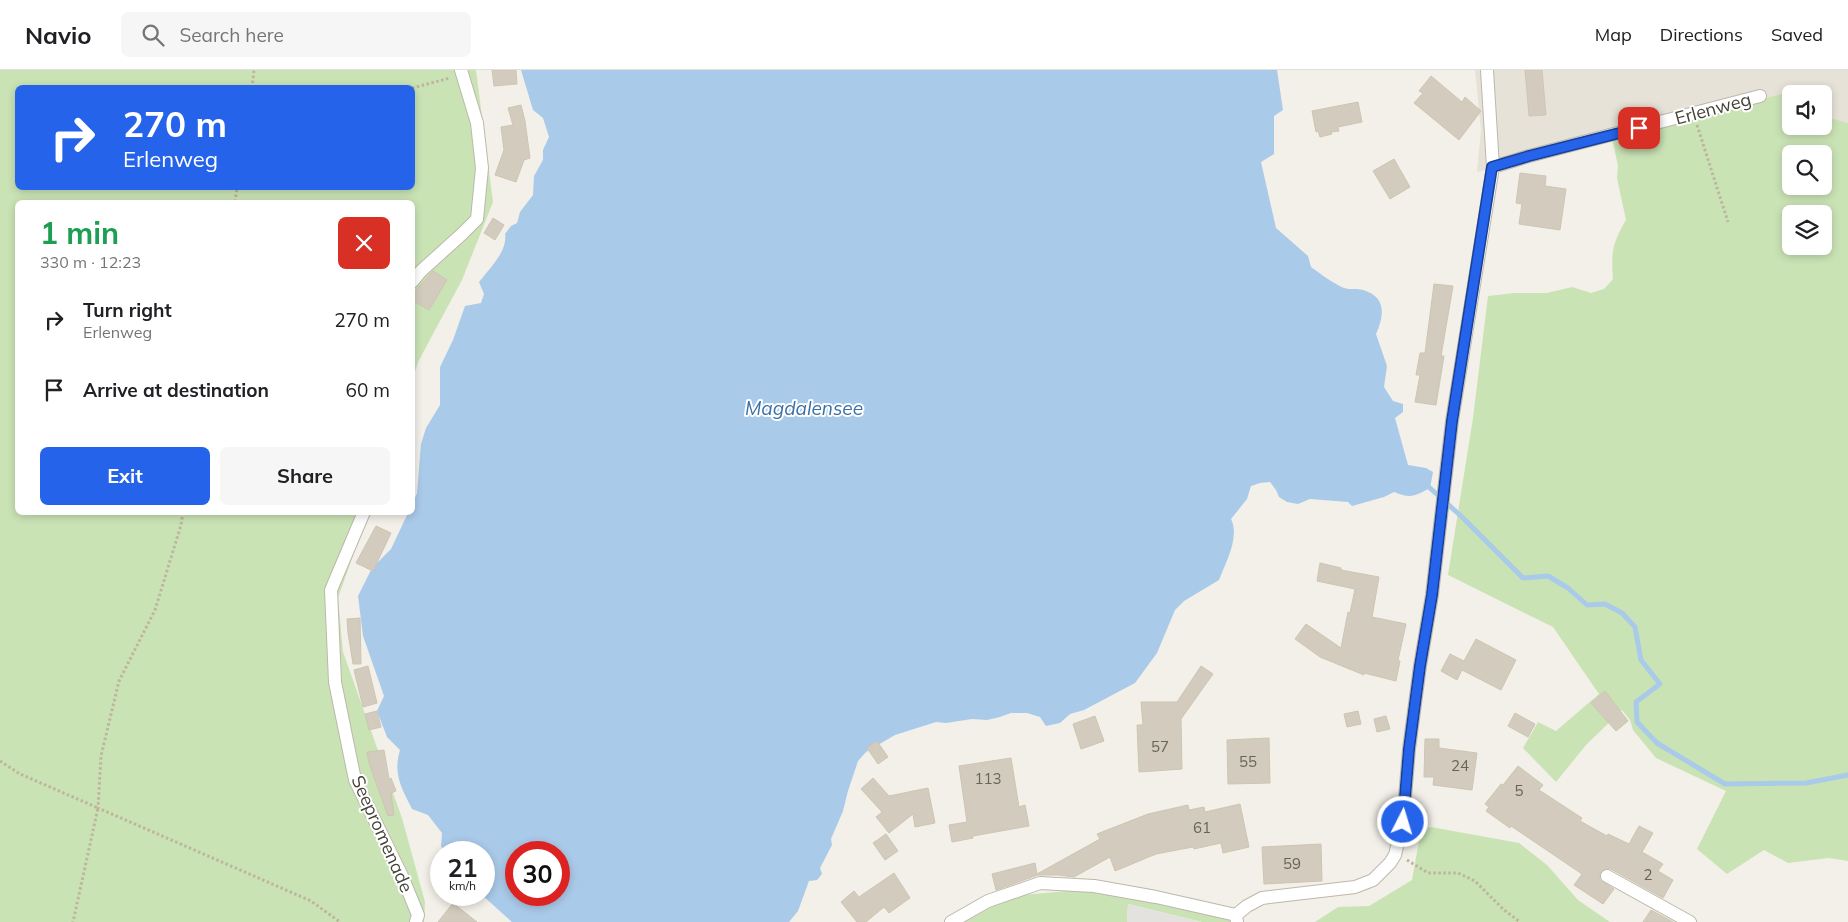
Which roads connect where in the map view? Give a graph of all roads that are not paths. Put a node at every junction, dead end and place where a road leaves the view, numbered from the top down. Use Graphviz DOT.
graph roads {
  1 [pos="1487,70"];
  2 [pos="462,72"];
  3 [pos="1760,96"];
  4 [pos="1492,167"];
  5 [pos="415,278"];
  6 [pos="363,515"];
  7 [pos="1607,876"];
  8 [pos="1236,919"];
  9 [pos="416,922"];
  10 [pos="951,922"];
  11 [pos="1690,922"];
  1 -- 4 [label="street"];
  2 -- 5 [label="street"];
  3 -- 4 [label="street, Erlenweg"];
  4 -- 8 [label="street"];
  6 -- 9 [label="street, Seepromenade"];
  7 -- 11 [label="street"];
  8 -- 10 [label="street"];
}
